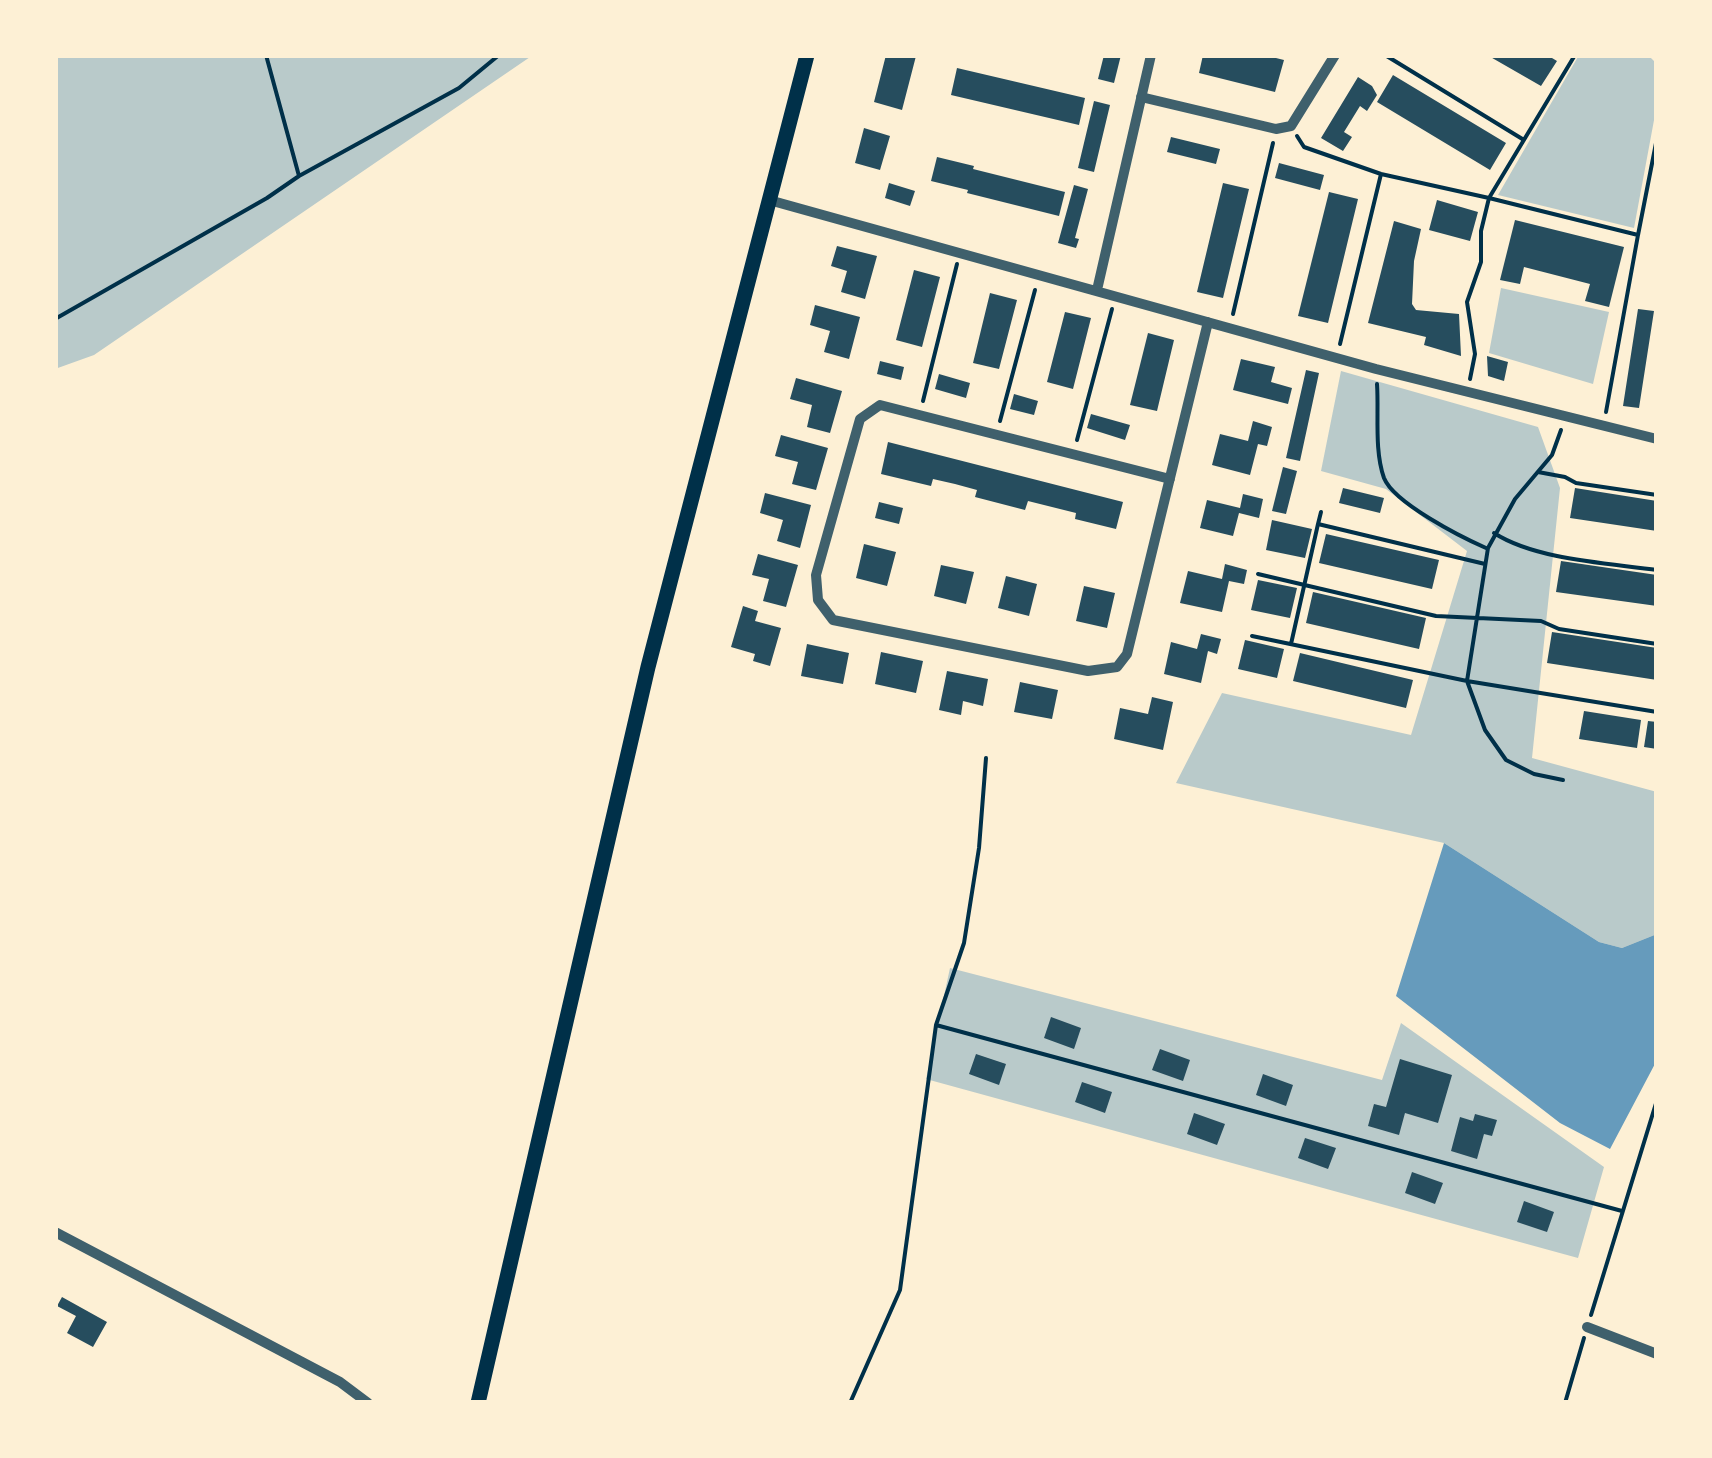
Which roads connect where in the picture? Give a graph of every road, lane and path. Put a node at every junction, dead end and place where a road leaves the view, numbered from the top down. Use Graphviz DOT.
graph roads {
  1 [pos="266,55"];
  2 [pos="499,55"];
  3 [pos="807,55"];
  4 [pos="1151,55"];
  5 [pos="1336,55"];
  6 [pos="1384,55"];
  7 [pos="1575,55"];
  8 [pos="1141,96"];
  9 [pos="1290,126"];
  10 [pos="1276,129"];
  11 [pos="1657,138"];
  12 [pos="1524,140"];
  13 [pos="1381,174"];
  14 [pos="299,176"];
  15 [pos="1489,198"];
  16 [pos="769,200"];
  17 [pos="1638,235"];
  18 [pos="959,255"];
  19 [pos="1039,276"];
  20 [pos="1096,290"];
  21 [pos="1116,295"];
  22 [pos="55,319"];
  23 [pos="1208,322"];
  24 [pos="1230,328"];
  25 [pos="1336,357"];
  26 [pos="1376,369"];
  27 [pos="1468,393"];
  28 [pos="1566,416"];
  29 [pos="919,417"];
  30 [pos="1603,425"];
  31 [pos="996,436"];
  32 [pos="1657,440"];
  33 [pos="1073,456"];
  34 [pos="1538,472"];
  35 [pos="1170,478"];
  36 [pos="1657,496"];
  37 [pos="1321,512"];
  38 [pos="1318,524"];
  39 [pos="1494,534"];
  40 [pos="1488,548"];
  41 [pos="1485,564"];
  42 [pos="1657,570"];
  43 [pos="1258,574"];
  44 [pos="1304,585"];
  45 [pos="1478,620"];
  46 [pos="1252,636"];
  47 [pos="1291,644"];
  48 [pos="1657,644"];
  49 [pos="1467,681"];
  50 [pos="1657,712"];
  51 [pos="986,758"];
  52 [pos="1563,780"];
  53 [pos="936,1025"];
  54 [pos="1657,1100"];
  55 [pos="1622,1211"];
  56 [pos="55,1232"];
  57 [pos="1587,1327"];
  58 [pos="1657,1354"];
  59 [pos="368,1403"];
  60 [pos="478,1403"];
  61 [pos="850,1403"];
  62 [pos="1565,1403"];
  1 -- 14 [label="path"];
  2 -- 14 [label="path"];
  3 -- 16 [label="main road"];
  4 -- 8 [label="street"];
  5 -- 9 [label="street"];
  6 -- 12 [label="path"];
  7 -- 12 [label="path"];
  8 -- 10 [label="street"];
  8 -- 20 [label="street"];
  9 -- 10 [label="street"];
  9 -- 13 [label="path"];
  10 -- 24 [label="path"];
  11 -- 17 [label="path"];
  12 -- 15 [label="path"];
  13 -- 15 [label="path"];
  13 -- 25 [label="path"];
  14 -- 22 [label="path"];
  15 -- 17 [label="path"];
  15 -- 27 [label="path"];
  16 -- 18 [label="street"];
  16 -- 60 [label="main road"];
  17 -- 30 [label="path"];
  18 -- 19 [label="street"];
  18 -- 29 [label="path"];
  19 -- 20 [label="street"];
  19 -- 31 [label="path"];
  20 -- 21 [label="street"];
  21 -- 23 [label="street"];
  21 -- 33 [label="path"];
  23 -- 24 [label="street"];
  23 -- 35 [label="street"];
  24 -- 25 [label="street"];
  25 -- 26 [label="street"];
  26 -- 27 [label="street"];
  26 -- 40 [label="path"];
  27 -- 28 [label="street"];
  28 -- 30 [label="street"];
  28 -- 34 [label="path"];
  29 -- 31 [label="street"];
  29 -- 35 [label="street"];
  30 -- 32 [label="street"];
  31 -- 33 [label="street"];
  33 -- 35 [label="street"];
  34 -- 36 [label="path"];
  34 -- 39 [label="path"];
  37 -- 38 [label="path"];
  38 -- 41 [label="path"];
  38 -- 44 [label="path"];
  39 -- 40 [label="path"];
  39 -- 42 [label="path"];
  40 -- 41 [label="path"];
  41 -- 45 [label="path"];
  43 -- 44 [label="path"];
  44 -- 45 [label="path"];
  44 -- 47 [label="path"];
  45 -- 48 [label="path"];
  45 -- 49 [label="path"];
  46 -- 47 [label="path"];
  47 -- 49 [label="path"];
  49 -- 50 [label="path"];
  49 -- 52 [label="path"];
  51 -- 53 [label="path"];
  53 -- 55 [label="path"];
  53 -- 61 [label="path"];
  54 -- 55 [label="path"];
  55 -- 57 [label="path"];
  56 -- 59 [label="street"];
  57 -- 58 [label="street"];
  57 -- 62 [label="path"];
}
